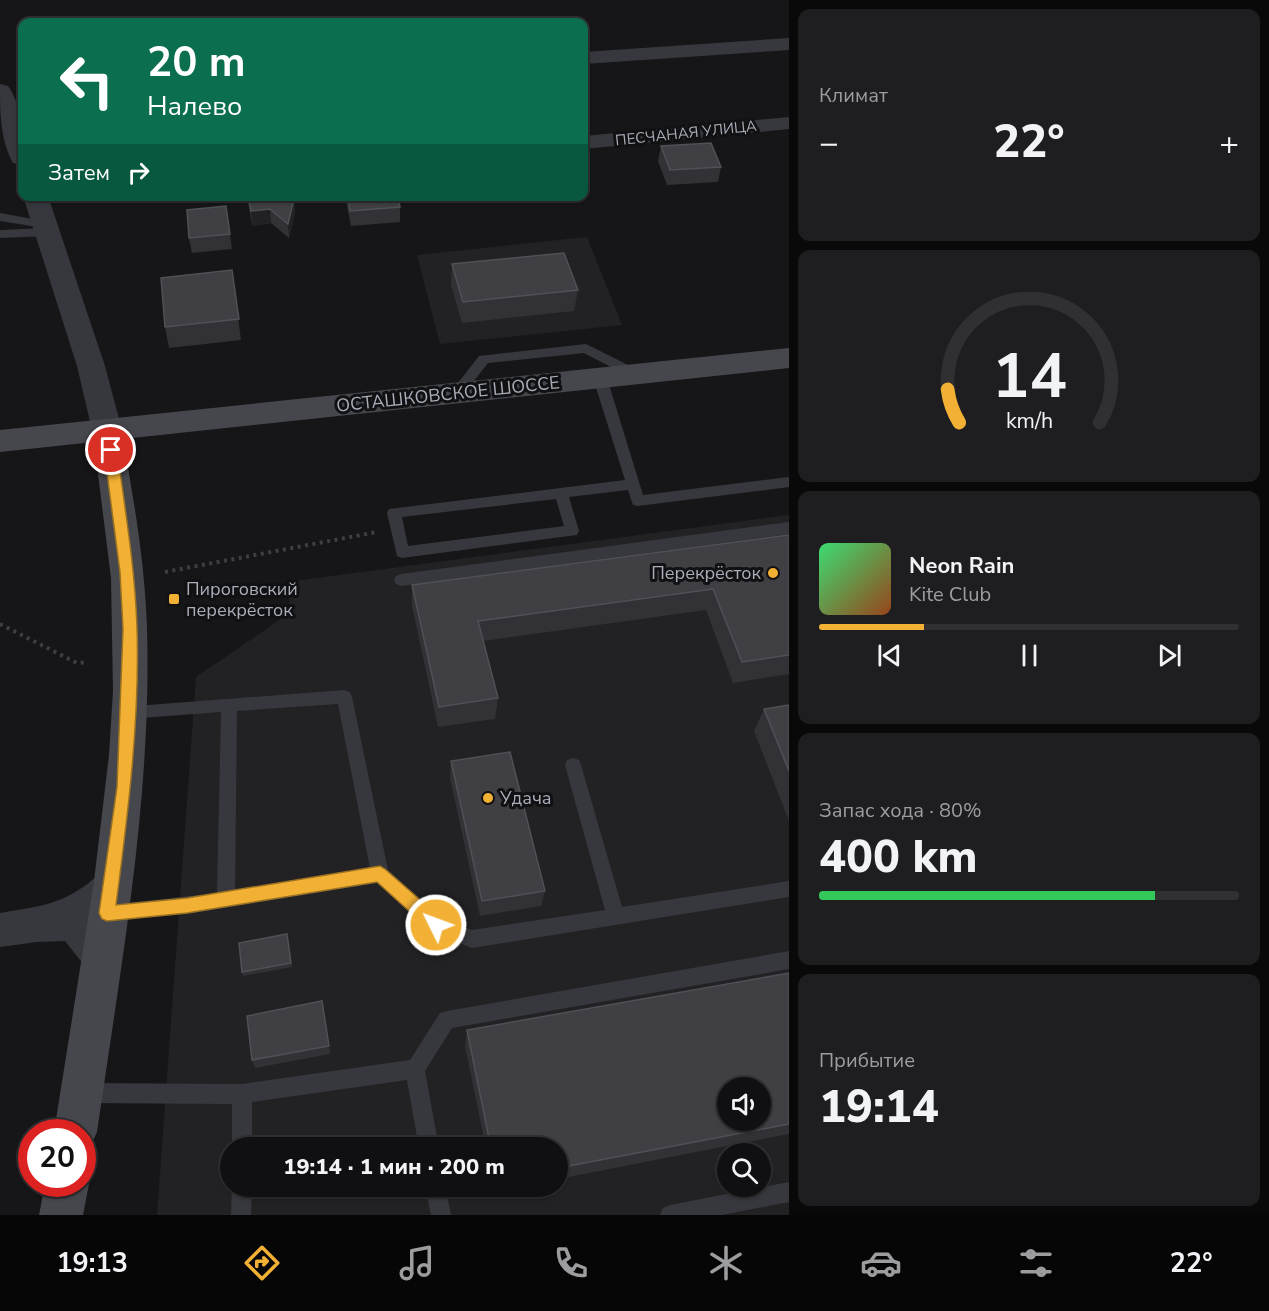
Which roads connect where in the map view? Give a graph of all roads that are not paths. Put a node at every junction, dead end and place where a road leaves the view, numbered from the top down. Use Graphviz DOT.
graph roads {
  1 [pos="789,44"];
  2 [pos="588,58"];
  3 [pos="7,107"];
  4 [pos="789,123"];
  5 [pos="588,143"];
  6 [pos="18,144"];
  7 [pos="36,201"];
  8 [pos="0,217"];
  9 [pos="46,228"];
  10 [pos="0,234"];
  11 [pos="789,358"];
  12 [pos="635,374"];
  13 [pos="600,378"];
  14 [pos="458,392"];
  15 [pos="107,430"];
  16 [pos="0,441"];
  17 [pos="789,482"];
  18 [pos="633,484"];
  19 [pos="561,493"];
  20 [pos="789,528"];
  21 [pos="401,580"];
  22 [pos="229,705"];
  23 [pos="128,712"];
  24 [pos="573,765"];
  25 [pos="380,874"];
  26 [pos="789,889"];
  27 [pos="109,899"];
  28 [pos="226,900"];
  29 [pos="616,917"];
  30 [pos="46,924"];
  31 [pos="0,930"];
  32 [pos="101,958"];
  33 [pos="789,960"];
  34 [pos="415,1069"];
  35 [pos="81,1093"];
  36 [pos="242,1094"];
  37 [pos="77,1119"];
  38 [pos="242,1137"];
  39 [pos="427,1137"];
  40 [pos="789,1192"];
  41 [pos="64,1197"];
  42 [pos="242,1197"];
  43 [pos="437,1197"];
  44 [pos="61,1215"];
  45 [pos="242,1215"];
  46 [pos="441,1215"];
  47 [pos="670,1215"];
  1 -- 2 [label="street"];
  3 -- 6 [label="street"];
  4 -- 5 [label="street, ПЕСЧАНАЯ УЛИЦА"];
  7 -- 9 [label="street"];
  8 -- 9 [label="lane"];
  9 -- 10 [label="lane"];
  9 -- 15 [label="street"];
  11 -- 12 [label="main road, ОСТАШКОВСКОЕ ШОССЕ"];
  12 -- 13 [label="main road, ОСТАШКОВСКОЕ ШОССЕ"];
  12 -- 14 [label="lane"];
  13 -- 14 [label="main road, ОСТАШКОВСКОЕ ШОССЕ"];
  13 -- 18 [label="lane"];
  14 -- 15 [label="main road, ОСТАШКОВСКОЕ ШОССЕ"];
  15 -- 16 [label="main road, ОСТАШКОВСКОЕ ШОССЕ"];
  15 -- 23 [label="main road"];
  17 -- 18 [label="lane"];
  18 -- 19 [label="lane"];
  19 -- 19 [label="lane"];
  20 -- 21 [label="lane"];
  22 -- 23 [label="lane"];
  22 -- 25 [label="lane"];
  22 -- 28 [label="lane"];
  23 -- 27 [label="main road"];
  24 -- 29 [label="lane"];
  25 -- 28 [label="lane"];
  25 -- 29 [label="lane"];
  26 -- 29 [label="lane"];
  27 -- 28 [label="lane"];
  27 -- 30 [label="street"];
  27 -- 32 [label="main road"];
  30 -- 31 [label="street"];
  30 -- 32 [label="street"];
  32 -- 35 [label="main road"];
  33 -- 34 [label="lane"];
  34 -- 36 [label="lane"];
  34 -- 39 [label="lane"];
  35 -- 36 [label="lane"];
  35 -- 37 [label="main road"];
  36 -- 38 [label="lane"];
  40 -- 47 [label="lane"];
  41 -- 44 [label="main road"];
  42 -- 45 [label="lane"];
  43 -- 46 [label="lane"];
}
